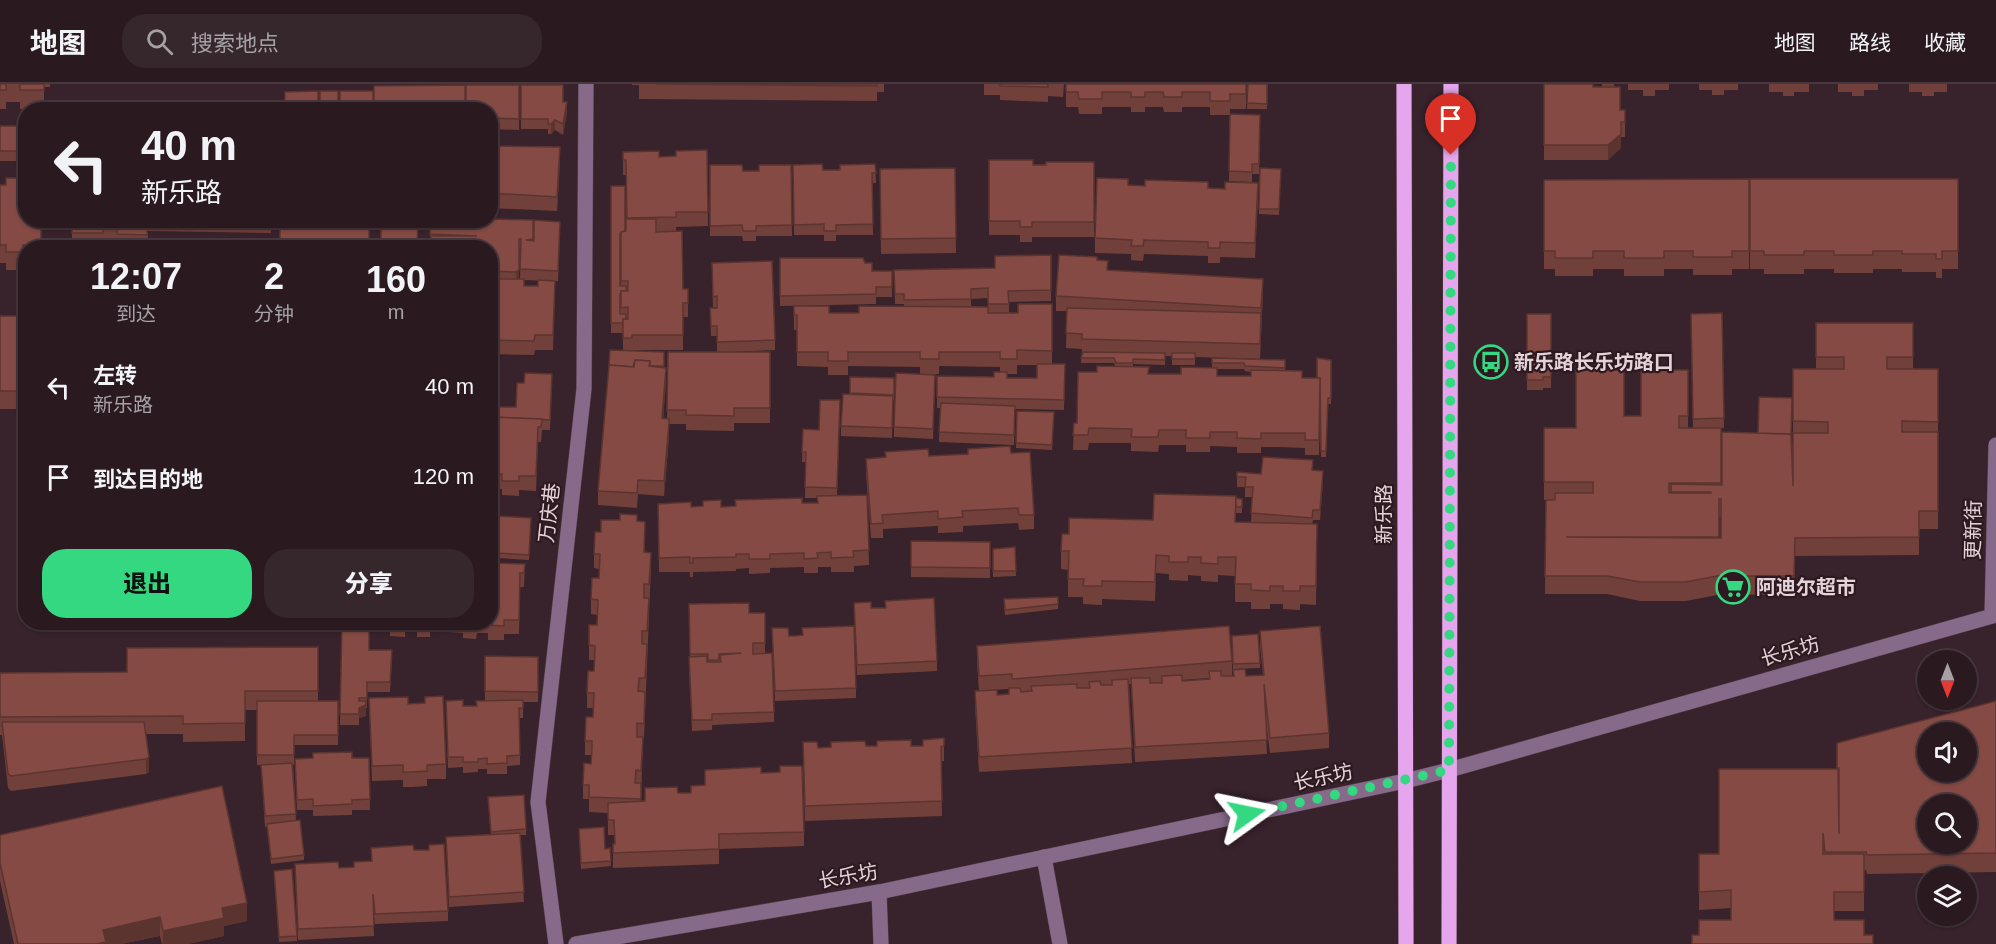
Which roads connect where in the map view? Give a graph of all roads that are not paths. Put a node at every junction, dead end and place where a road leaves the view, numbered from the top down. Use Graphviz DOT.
graph roads {
  1 [pos="586,84"];
  2 [pos="1404,84"];
  3 [pos="1451,84"];
  4 [pos="1996,445"];
  5 [pos="1994,615"];
  6 [pos="1449,770"];
  7 [pos="1405,781"];
  8 [pos="1044,858"];
  9 [pos="879,892"];
  10 [pos="556,944"];
  11 [pos="576,944"];
  12 [pos="881,944"];
  13 [pos="1060,944"];
  14 [pos="1406,944"];
  15 [pos="1449,944"];
  1 -- 10 [label="street, 万庆巷"];
  2 -- 7 [label="main road, 新乐路"];
  3 -- 6 [label="main road"];
  4 -- 5 [label="street, 更新街"];
  5 -- 6 [label="street, 长乐坊"];
  6 -- 7 [label="street, 长乐坊"];
  6 -- 15 [label="main road"];
  7 -- 8 [label="street, 长乐坊"];
  7 -- 14 [label="main road, 新乐路"];
  8 -- 9 [label="street, 长乐坊"];
  8 -- 13 [label="street"];
  9 -- 11 [label="street, 长乐坊"];
  9 -- 12 [label="street"];
}
